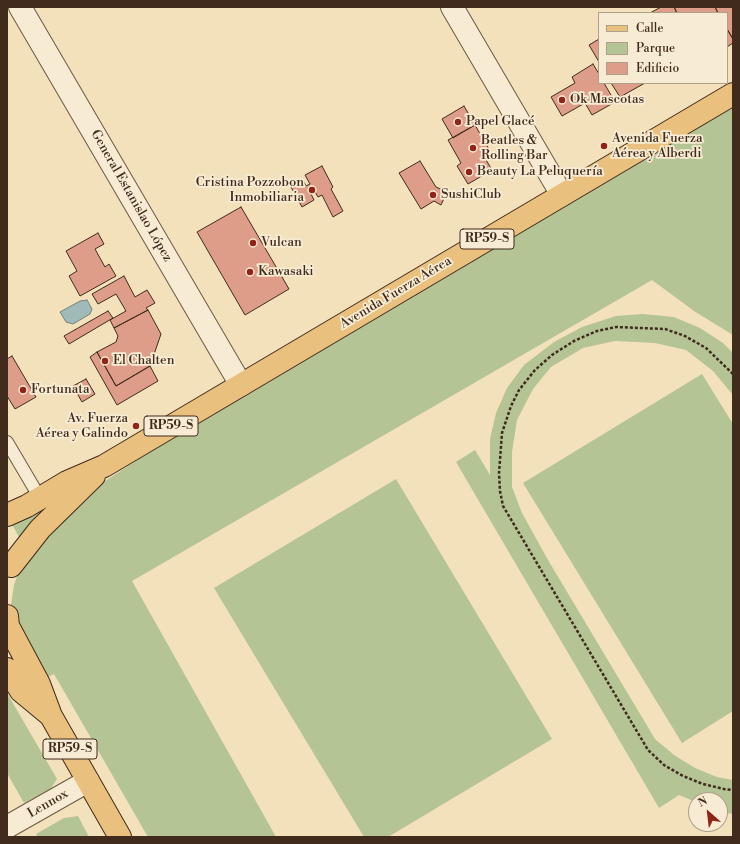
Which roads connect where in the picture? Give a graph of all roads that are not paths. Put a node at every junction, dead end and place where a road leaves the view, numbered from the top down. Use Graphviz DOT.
graph roads {
  1 [pos="20,7"];
  2 [pos="452,7"];
  3 [pos="733,94"];
  4 [pos="562,195"];
  5 [pos="242,385"];
  6 [pos="7,442"];
  7 [pos="101,468"];
  8 [pos="40,498"];
  9 [pos="7,515"];
  10 [pos="7,542"];
  11 [pos="9,573"];
  12 [pos="7,616"];
  13 [pos="7,669"];
  14 [pos="51,716"];
  15 [pos="88,782"];
  16 [pos="7,827"];
  17 [pos="120,837"];
  1 -- 5 [label="street, General Estanislao López"];
  2 -- 4 [label="street"];
  3 -- 4 [label="main road, Avenida Fuerza Aérea / RP59-S"];
  4 -- 5 [label="main road, Avenida Fuerza Aérea / RP59-S"];
  5 -- 7 [label="main road, Avenida Fuerza Aérea / RP59-S"];
  6 -- 8 [label="lane"];
  7 -- 8 [label="main road, Avenida Fuerza Aérea / RP59-S"];
  7 -- 11 [label="main road, Avenida Fuerza Aérea / RP59-S"];
  8 -- 9 [label="main road, Avenida Fuerza Aérea / RP59-S"];
  10 -- 11 [label="main road, Avenida Fuerza Aérea"];
  12 -- 14 [label="main road, RP59-S"];
  13 -- 14 [label="main road, RP59-S"];
  14 -- 15 [label="main road, RP59-S"];
  15 -- 16 [label="street, Lennox"];
  15 -- 17 [label="main road, RP59-S"];
}
